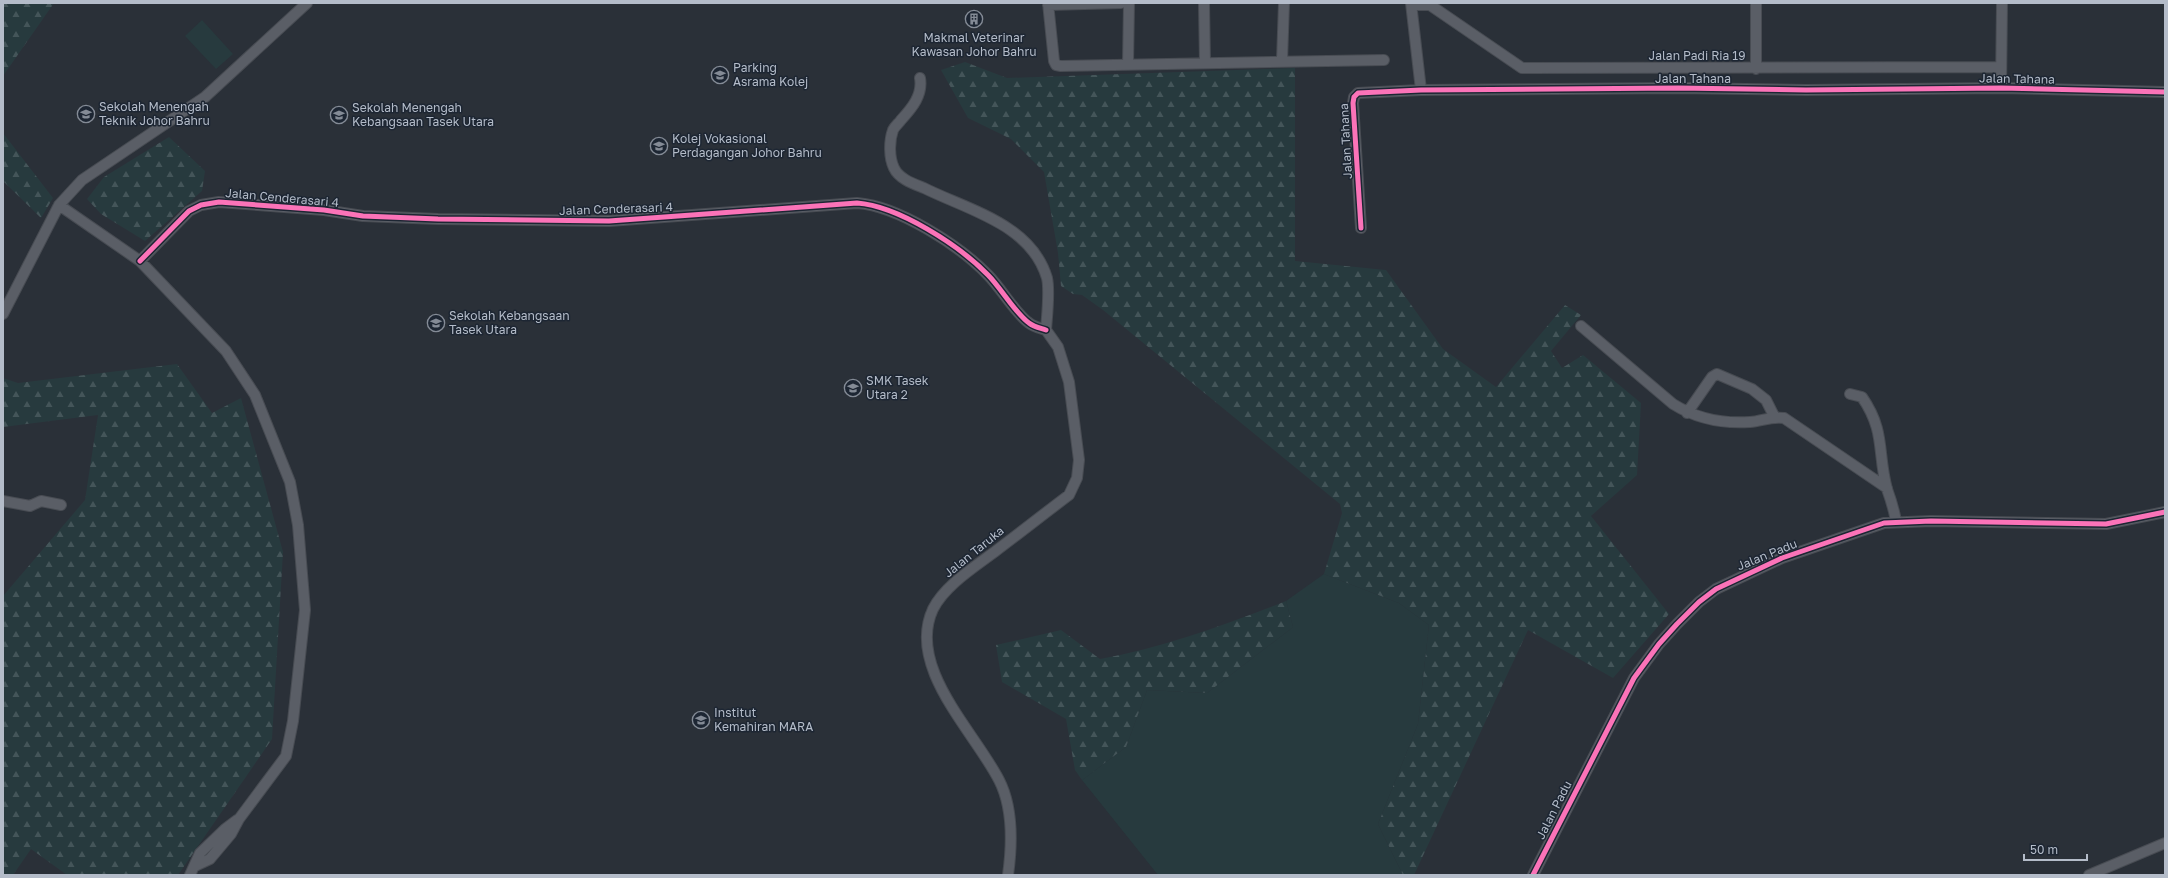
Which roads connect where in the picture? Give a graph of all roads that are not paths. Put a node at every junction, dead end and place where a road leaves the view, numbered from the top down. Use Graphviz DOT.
graph roads {
  1 [pos="307,3"];
  2 [pos="1117,3"];
  3 [pos="1121,3"];
  4 [pos="1129,3"];
  5 [pos="1204,3"];
  6 [pos="1284,3"];
  7 [pos="1756,3"];
  8 [pos="2002,3"];
  9 [pos="1048,4"];
  10 [pos="1413,4"];
  11 [pos="1384,60"];
  12 [pos="1282,61"];
  13 [pos="1205,63"];
  14 [pos="1128,65"];
  15 [pos="2001,67"];
  16 [pos="1756,68"];
  17 [pos="920,78"];
  18 [pos="2001,88"];
  19 [pos="1421,90"];
  20 [pos="2165,92"];
  21 [pos="58,205"];
  22 [pos="1361,228"];
  23 [pos="140,261"];
  24 [pos="3,314"];
  25 [pos="1581,326"];
  26 [pos="1046,330"];
  27 [pos="1850,394"];
  28 [pos="1687,412"];
  29 [pos="1774,416"];
  30 [pos="1887,488"];
  31 [pos="3,501"];
  32 [pos="61,505"];
  33 [pos="2165,512"];
  34 [pos="1896,521"];
  35 [pos="239,819"];
  36 [pos="2165,843"];
  37 [pos="193,871"];
  38 [pos="1008,875"];
  39 [pos="1533,875"];
  40 [pos="2089,875"];
  1 -- 21 [label="street"];
  2 -- 3 [label="street"];
  2 -- 9 [label="street"];
  4 -- 14 [label="street"];
  5 -- 13 [label="street"];
  6 -- 12 [label="street"];
  7 -- 16 [label="street"];
  8 -- 15 [label="street"];
  9 -- 14 [label="street"];
  10 -- 16 [label="street, Jalan Padi Ria 19"];
  10 -- 19 [label="street"];
  11 -- 12 [label="street"];
  12 -- 13 [label="street"];
  13 -- 14 [label="street"];
  15 -- 16 [label="street, Jalan Padi Ria 19"];
  15 -- 18 [label="street"];
  17 -- 26 [label="street"];
  18 -- 19 [label="street, Jalan Tahana"];
  18 -- 20 [label="street, Jalan Tahana"];
  19 -- 22 [label="street, Jalan Tahana"];
  21 -- 23 [label="street"];
  21 -- 24 [label="street"];
  23 -- 26 [label="street, Jalan Cenderasari 4"];
  23 -- 35 [label="street"];
  25 -- 28 [label="street"];
  26 -- 38 [label="street, Jalan Taruka"];
  27 -- 30 [label="street"];
  28 -- 29 [label="street"];
  28 -- 29 [label="street"];
  29 -- 30 [label="street"];
  30 -- 34 [label="street"];
  31 -- 32 [label="street"];
  33 -- 34 [label="street, Jalan Padu"];
  34 -- 39 [label="street, Jalan Padu"];
  35 -- 37 [label="street"];
  35 -- 37 [label="street"];
  36 -- 40 [label="street"];
}
